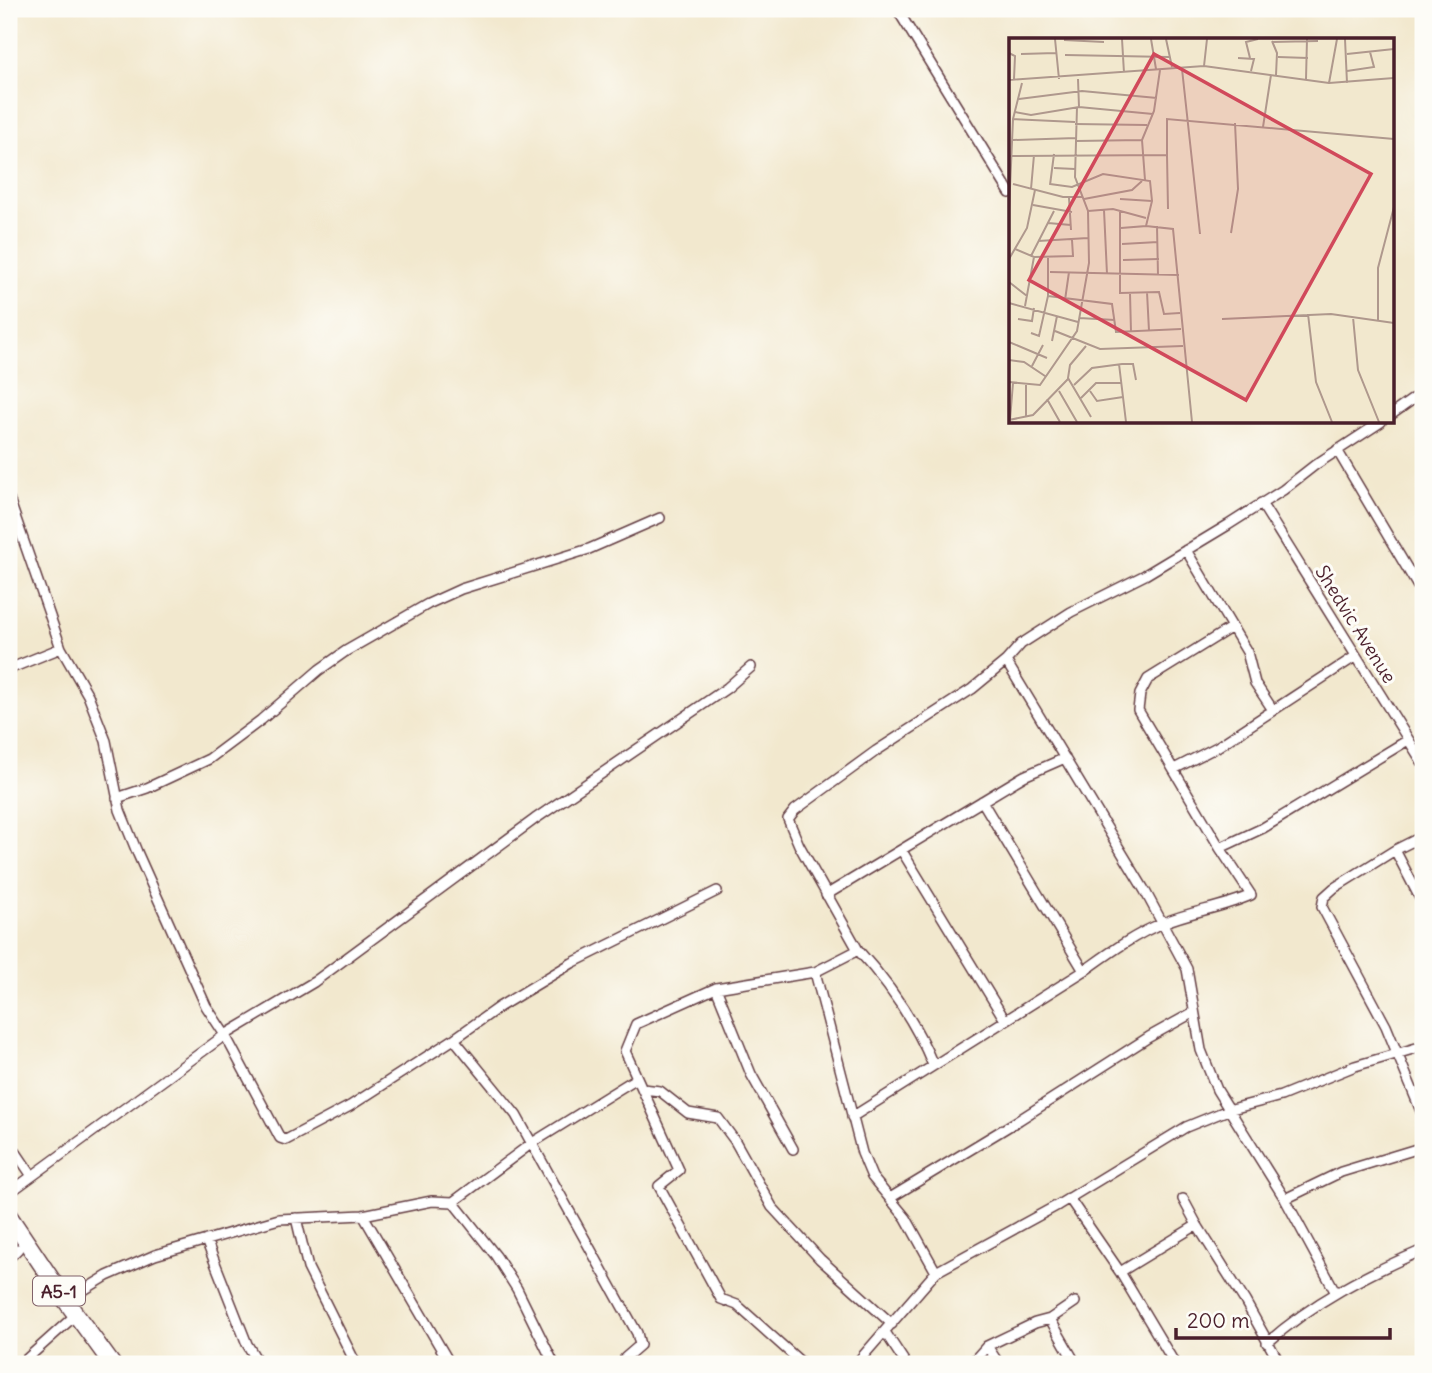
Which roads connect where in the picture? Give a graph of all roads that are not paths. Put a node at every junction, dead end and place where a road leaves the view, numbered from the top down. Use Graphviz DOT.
graph roads {
  1 [pos="897,9"];
  2 [pos="1009,191"];
  3 [pos="1423,392"];
  4 [pos="1394,413"];
  5 [pos="1378,424"];
  6 [pos="1337,450"];
  7 [pos="9,499"];
  8 [pos="1261,503"];
  9 [pos="660,518"];
  10 [pos="1186,550"];
  11 [pos="1423,594"];
  12 [pos="1232,627"];
  13 [pos="61,648"];
  14 [pos="1356,656"];
  15 [pos="1006,661"];
  16 [pos="751,667"];
  17 [pos="9,669"];
  18 [pos="1273,710"];
  19 [pos="1408,740"];
  20 [pos="1065,758"];
  21 [pos="1423,763"];
  22 [pos="1174,769"];
  23 [pos="117,798"];
  24 [pos="982,801"];
  25 [pos="1423,836"];
  26 [pos="1220,848"];
  27 [pos="1395,850"];
  28 [pos="902,851"];
  29 [pos="717,891"];
  30 [pos="826,895"];
  31 [pos="1423,904"];
  32 [pos="1163,923"];
  33 [pos="858,950"];
  34 [pos="1084,971"];
  35 [pos="815,972"];
  36 [pos="716,988"];
  37 [pos="1194,1012"];
  38 [pos="1005,1020"];
  39 [pos="225,1035"];
  40 [pos="454,1039"];
  41 [pos="1423,1046"];
  42 [pos="1398,1055"];
  43 [pos="933,1065"];
  44 [pos="636,1078"];
  45 [pos="643,1089"];
  46 [pos="1228,1110"];
  47 [pos="1423,1116"];
  48 [pos="852,1117"];
  49 [pos="9,1142"];
  50 [pos="533,1143"];
  51 [pos="1423,1147"];
  52 [pos="793,1149"];
  53 [pos="32,1176"];
  54 [pos="9,1193"];
  55 [pos="890,1198"];
  56 [pos="1069,1198"];
  57 [pos="1183,1199"];
  58 [pos="1285,1199"];
  59 [pos="453,1202"];
  60 [pos="363,1215"];
  61 [pos="9,1216"];
  62 [pos="296,1218"];
  63 [pos="1197,1225"];
  64 [pos="205,1240"];
  65 [pos="12,1248"];
  66 [pos="1423,1250"];
  67 [pos="936,1272"];
  68 [pos="1120,1272"];
  69 [pos="1336,1293"];
  70 [pos="66,1301"];
  71 [pos="1075,1302"];
  72 [pos="1050,1319"];
  73 [pos="70,1320"];
  74 [pos="892,1324"];
  75 [pos="885,1332"];
  76 [pos="1267,1343"];
  77 [pos="988,1346"];
  78 [pos="21,1364"];
  79 [pos="101,1364"];
  80 [pos="112,1364"];
  81 [pos="259,1364"];
  82 [pos="356,1364"];
  83 [pos="450,1364"];
  84 [pos="554,1364"];
  85 [pos="623,1364"];
  86 [pos="803,1364"];
  87 [pos="856,1364"];
  88 [pos="906,1364"];
  89 [pos="971,1364"];
  90 [pos="999,1364"];
  91 [pos="1076,1364"];
  92 [pos="1175,1364"];
  93 [pos="1280,1364"];
  1 -- 2 [label="street"];
  3 -- 4 [label="street"];
  5 -- 6 [label="street"];
  6 -- 8 [label="street"];
  6 -- 11 [label="street"];
  7 -- 13 [label="street"];
  8 -- 10 [label="street"];
  8 -- 14 [label="street, Shedvic Avenue"];
  9 -- 23 [label="street"];
  10 -- 12 [label="street"];
  10 -- 15 [label="street"];
  12 -- 18 [label="street"];
  12 -- 22 [label="street"];
  13 -- 17 [label="street"];
  13 -- 23 [label="street"];
  14 -- 18 [label="street"];
  14 -- 19 [label="street, Shedvic Avenue"];
  15 -- 20 [label="street"];
  15 -- 30 [label="street"];
  16 -- 39 [label="street"];
  18 -- 22 [label="street"];
  19 -- 21 [label="street, Shedvic Avenue"];
  19 -- 26 [label="street"];
  20 -- 24 [label="street"];
  20 -- 32 [label="street"];
  22 -- 26 [label="street"];
  23 -- 39 [label="street"];
  24 -- 28 [label="street"];
  24 -- 34 [label="street"];
  25 -- 27 [label="street"];
  26 -- 32 [label="street"];
  27 -- 31 [label="street"];
  27 -- 42 [label="street"];
  28 -- 30 [label="street"];
  28 -- 38 [label="street"];
  29 -- 40 [label="street"];
  30 -- 33 [label="street"];
  32 -- 34 [label="street"];
  32 -- 37 [label="street"];
  33 -- 35 [label="street"];
  33 -- 43 [label="street"];
  34 -- 38 [label="street"];
  35 -- 36 [label="street"];
  35 -- 48 [label="street"];
  36 -- 44 [label="street"];
  36 -- 52 [label="street"];
  37 -- 46 [label="street"];
  37 -- 55 [label="street"];
  38 -- 43 [label="street"];
  39 -- 40 [label="street"];
  39 -- 53 [label="street"];
  40 -- 50 [label="street"];
  41 -- 42 [label="street"];
  42 -- 46 [label="street"];
  42 -- 47 [label="street"];
  43 -- 48 [label="street"];
  44 -- 45 [label="street"];
  44 -- 50 [label="street"];
  45 -- 74 [label="street"];
  45 -- 86 [label="street"];
  46 -- 56 [label="street"];
  46 -- 58 [label="street"];
  48 -- 55 [label="street"];
  49 -- 53 [label="street"];
  50 -- 59 [label="street"];
  50 -- 85 [label="street"];
  51 -- 58 [label="street"];
  53 -- 54 [label="street"];
  55 -- 67 [label="street"];
  56 -- 67 [label="street"];
  56 -- 68 [label="street"];
  57 -- 63 [label="street"];
  58 -- 69 [label="street"];
  59 -- 60 [label="street"];
  59 -- 84 [label="street"];
  60 -- 62 [label="street"];
  60 -- 83 [label="street"];
  61 -- 70 [label="highway, A5-1"];
  62 -- 64 [label="street"];
  62 -- 82 [label="street"];
  63 -- 68 [label="street"];
  63 -- 76 [label="street"];
  64 -- 70 [label="street"];
  64 -- 81 [label="street"];
  65 -- 73 [label="highway, A5-1"];
  66 -- 69 [label="street"];
  67 -- 74 [label="street"];
  68 -- 92 [label="street"];
  69 -- 76 [label="street"];
  70 -- 80 [label="highway, A5-1"];
  71 -- 72 [label="street"];
  72 -- 77 [label="street"];
  72 -- 91 [label="street"];
  73 -- 78 [label="street"];
  73 -- 79 [label="highway, A5-1"];
  74 -- 75 [label="street"];
  75 -- 87 [label="street"];
  75 -- 88 [label="street"];
  76 -- 93 [label="street"];
  77 -- 89 [label="street"];
  77 -- 90 [label="street"];
}
